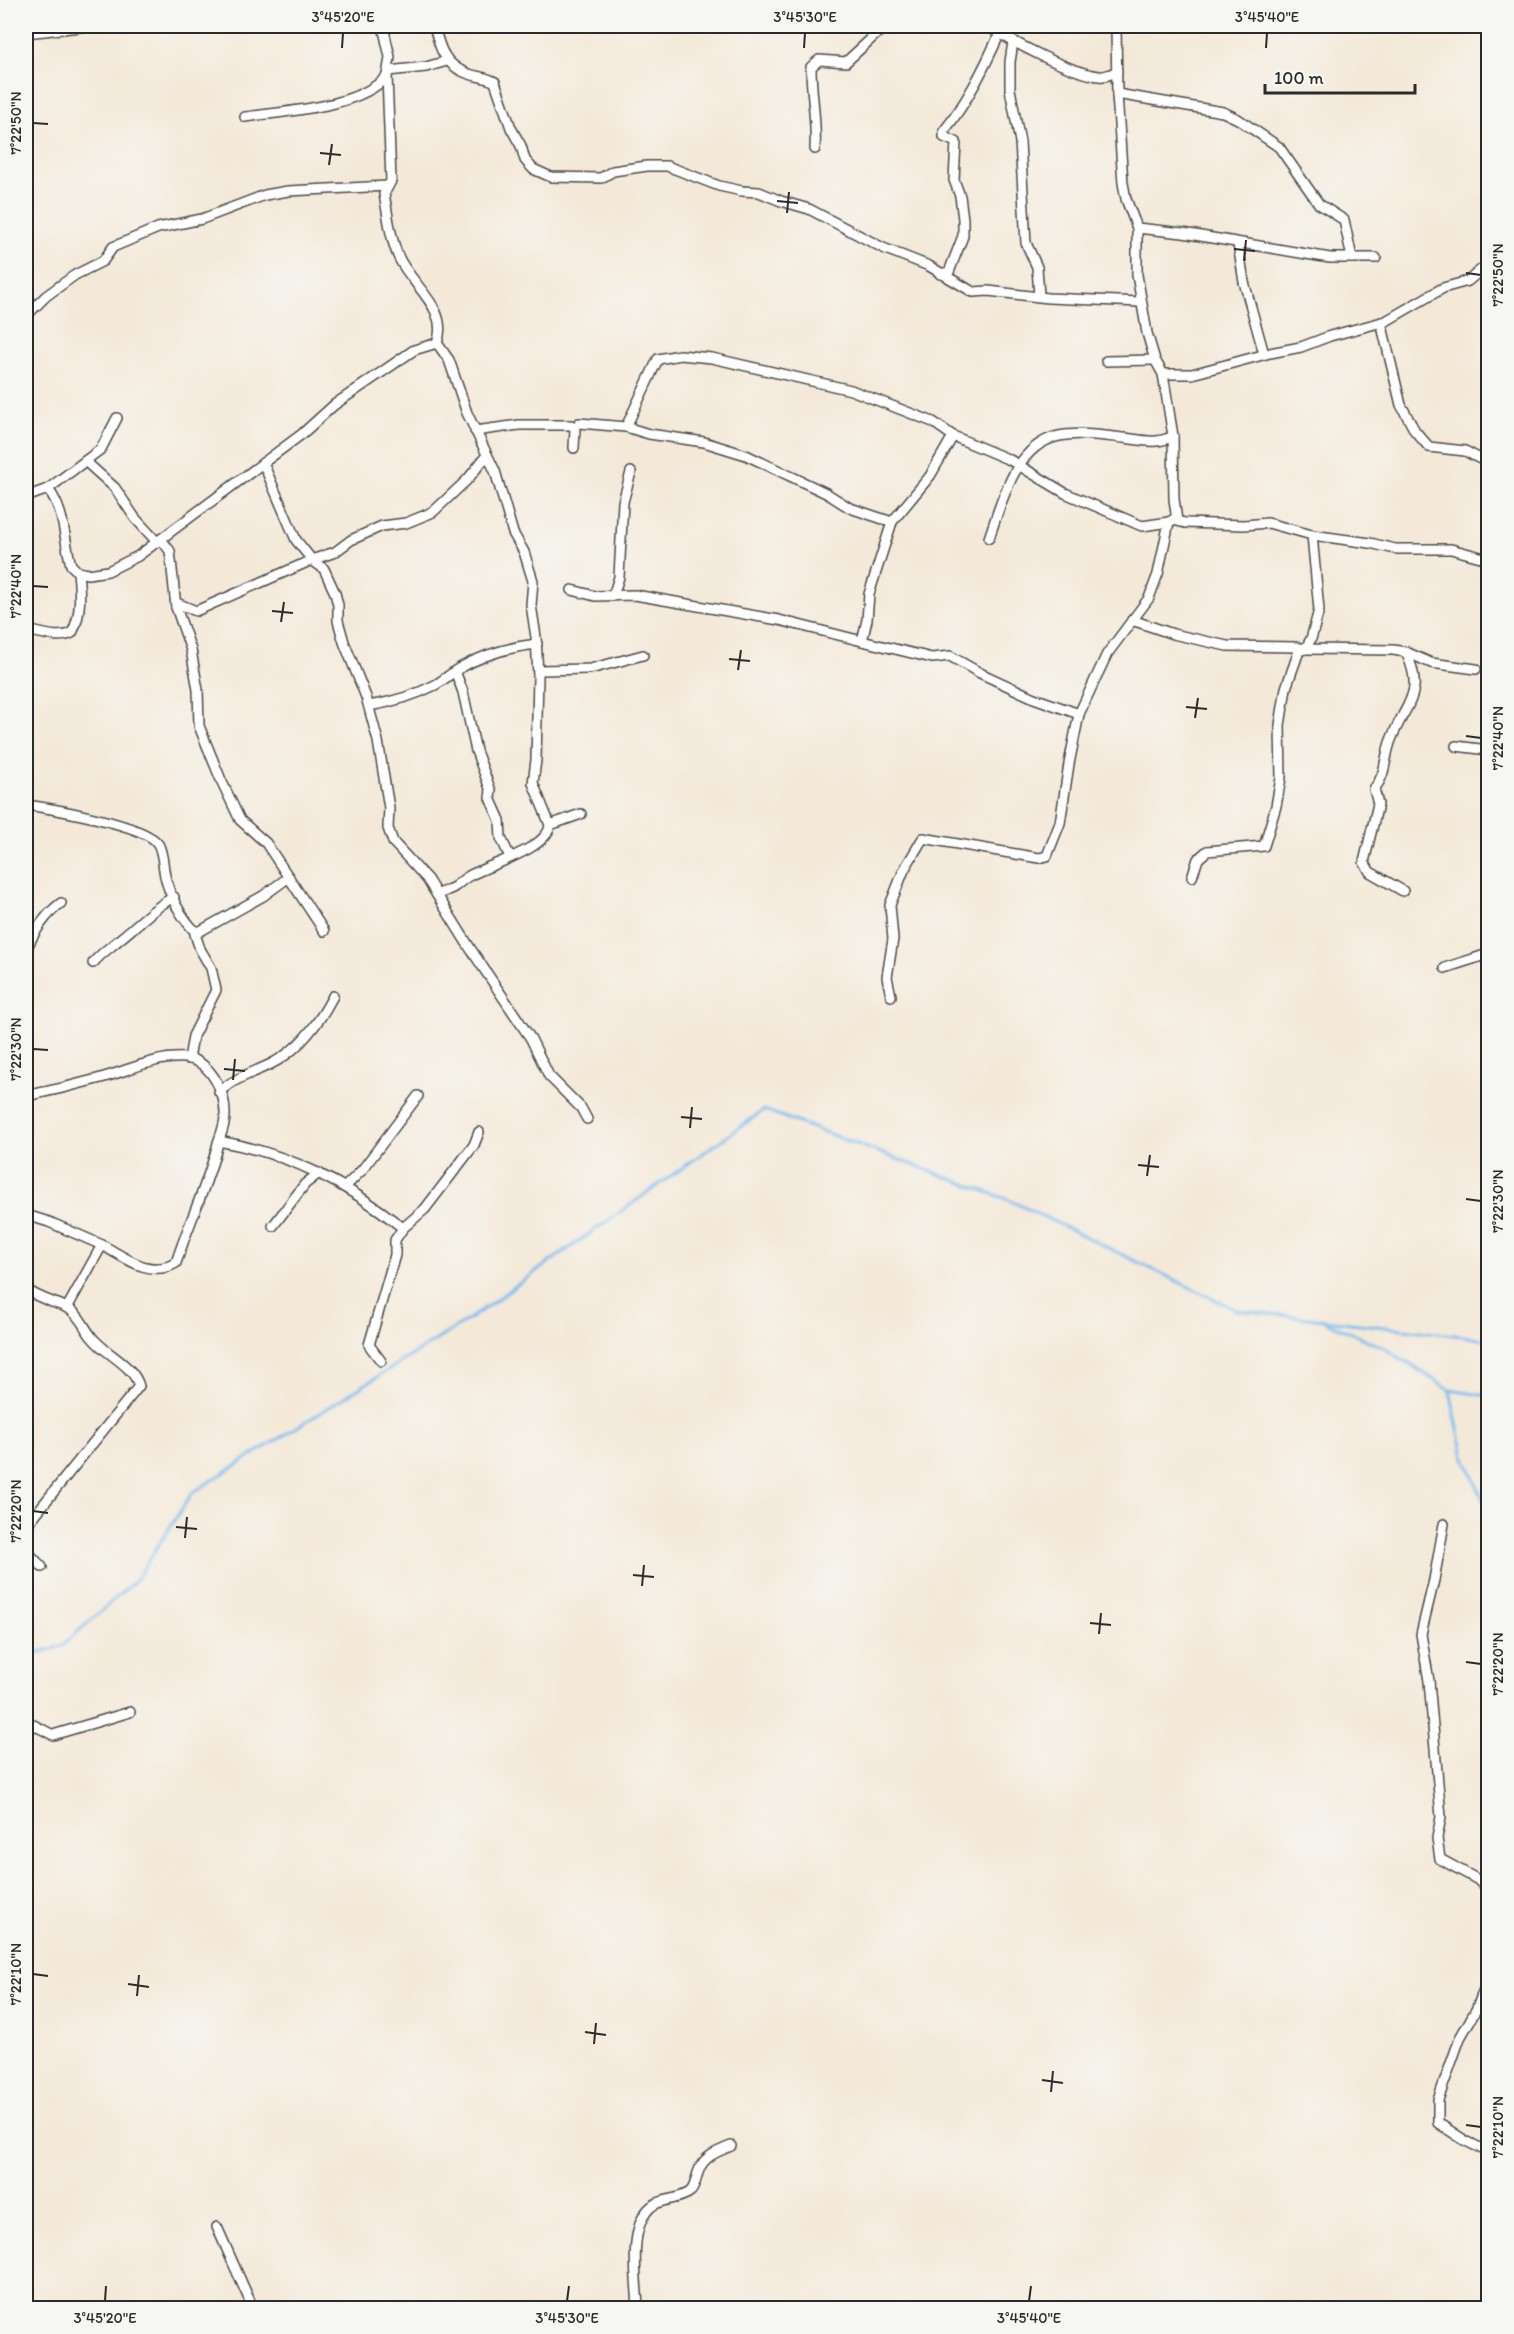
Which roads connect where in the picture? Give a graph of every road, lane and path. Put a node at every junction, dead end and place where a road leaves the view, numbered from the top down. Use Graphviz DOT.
graph roads {
  1 [pos="89,26"];
  2 [pos="383,26"];
  3 [pos="434,26"];
  4 [pos="885,26"];
  5 [pos="987,26"];
  6 [pos="1116,26"];
  7 [pos="26,33"];
  8 [pos="1000,33"];
  9 [pos="1013,42"];
  10 [pos="447,61"];
  11 [pos="1117,71"];
  12 [pos="387,74"];
  13 [pos="1117,94"];
  14 [pos="245,117"];
  15 [pos="815,149"];
  16 [pos="388,186"];
  17 [pos="1137,228"];
  18 [pos="1238,244"];
  19 [pos="1352,258"];
  20 [pos="1376,258"];
  21 [pos="1488,267"];
  22 [pos="940,274"];
  23 [pos="1039,296"];
  24 [pos="1141,302"];
  25 [pos="26,316"];
  26 [pos="1381,322"];
  27 [pos="437,343"];
  28 [pos="1264,354"];
  29 [pos="1155,360"];
  30 [pos="1106,361"];
  31 [pos="1163,374"];
  32 [pos="117,418"];
  33 [pos="579,423"];
  34 [pos="626,427"];
  35 [pos="475,430"];
  36 [pos="953,436"];
  37 [pos="1173,436"];
  38 [pos="574,448"];
  39 [pos="487,455"];
  40 [pos="85,461"];
  41 [pos="263,463"];
  42 [pos="1488,463"];
  43 [pos="1018,466"];
  44 [pos="631,472"];
  45 [pos="48,489"];
  46 [pos="26,497"];
  47 [pos="1173,520"];
  48 [pos="892,522"];
  49 [pos="1312,535"];
  50 [pos="989,538"];
  51 [pos="159,541"];
  52 [pos="1488,559"];
  53 [pos="312,560"];
  54 [pos="78,572"];
  55 [pos="572,590"];
  56 [pos="613,596"];
  57 [pos="176,607"];
  58 [pos="1132,620"];
  59 [pos="26,630"];
  60 [pos="862,641"];
  61 [pos="537,644"];
  62 [pos="1305,649"];
  63 [pos="1406,652"];
  64 [pos="643,655"];
  65 [pos="1476,669"];
  66 [pos="455,670"];
  67 [pos="538,670"];
  68 [pos="369,706"];
  69 [pos="1079,714"];
  70 [pos="1456,746"];
  71 [pos="1488,750"];
  72 [pos="26,805"];
  73 [pos="581,814"];
  74 [pos="550,825"];
  75 [pos="510,857"];
  76 [pos="290,877"];
  77 [pos="1192,877"];
  78 [pos="1403,891"];
  79 [pos="437,895"];
  80 [pos="174,897"];
  81 [pos="61,903"];
  82 [pos="324,931"];
  83 [pos="196,932"];
  84 [pos="26,950"];
  85 [pos="1488,954"];
  86 [pos="93,963"];
  87 [pos="1444,968"];
  88 [pos="333,996"];
  89 [pos="891,996"];
  90 [pos="189,1059"];
  91 [pos="219,1092"];
  92 [pos="26,1096"];
  93 [pos="418,1096"];
  94 [pos="587,1119"];
  95 [pos="479,1132"];
  96 [pos="219,1141"];
  97 [pos="319,1173"];
  98 [pos="345,1187"];
  99 [pos="26,1215"];
  100 [pos="273,1226"];
  101 [pos="403,1228"];
  102 [pos="102,1245"];
  103 [pos="27,1293"];
  104 [pos="67,1308"];
  105 [pos="381,1362"];
  106 [pos="1444,1524"];
  107 [pos="26,1526"];
  108 [pos="26,1550"];
  109 [pos="42,1566"];
  110 [pos="130,1712"];
  111 [pos="26,1721"];
  112 [pos="1488,1892"];
  113 [pos="1488,1979"];
  114 [pos="731,2145"];
  115 [pos="1488,2152"];
  116 [pos="217,2227"];
  117 [pos="253,2308"];
  118 [pos="638,2308"];
  1 -- 7 [label="street"];
  2 -- 12 [label="street"];
  3 -- 10 [label="street"];
  4 -- 15 [label="street"];
  5 -- 8 [label="street"];
  6 -- 11 [label="street"];
  8 -- 9 [label="street"];
  8 -- 22 [label="street"];
  9 -- 11 [label="street"];
  9 -- 23 [label="street"];
  10 -- 12 [label="street"];
  10 -- 22 [label="street"];
  11 -- 13 [label="street"];
  12 -- 14 [label="street"];
  12 -- 16 [label="street"];
  13 -- 17 [label="street"];
  13 -- 19 [label="street"];
  16 -- 25 [label="street"];
  16 -- 27 [label="street"];
  17 -- 18 [label="street"];
  17 -- 24 [label="street"];
  18 -- 19 [label="street"];
  18 -- 28 [label="street"];
  19 -- 20 [label="street"];
  21 -- 26 [label="street"];
  22 -- 23 [label="street"];
  23 -- 24 [label="street"];
  24 -- 29 [label="street"];
  26 -- 28 [label="street"];
  26 -- 42 [label="street"];
  27 -- 35 [label="street"];
  27 -- 41 [label="street"];
  28 -- 31 [label="street"];
  29 -- 30 [label="street"];
  29 -- 31 [label="street"];
  31 -- 37 [label="street"];
  32 -- 40 [label="street"];
  33 -- 34 [label="street"];
  34 -- 36 [label="street"];
  34 -- 48 [label="street"];
  35 -- 38 [label="street"];
  35 -- 39 [label="street"];
  36 -- 43 [label="street"];
  36 -- 48 [label="street"];
  37 -- 43 [label="street"];
  37 -- 47 [label="street"];
  39 -- 53 [label="street"];
  39 -- 61 [label="street"];
  40 -- 45 [label="street"];
  40 -- 51 [label="street"];
  41 -- 51 [label="street"];
  41 -- 53 [label="street"];
  43 -- 47 [label="street"];
  43 -- 50 [label="street"];
  44 -- 56 [label="street"];
  45 -- 46 [label="street"];
  45 -- 54 [label="street"];
  47 -- 49 [label="street"];
  47 -- 58 [label="street"];
  48 -- 60 [label="street"];
  49 -- 52 [label="street"];
  49 -- 62 [label="street"];
  51 -- 54 [label="street"];
  51 -- 57 [label="street"];
  53 -- 57 [label="street"];
  53 -- 68 [label="street"];
  54 -- 59 [label="street"];
  55 -- 56 [label="street"];
  56 -- 60 [label="street"];
  57 -- 76 [label="street"];
  58 -- 62 [label="street"];
  58 -- 69 [label="street"];
  60 -- 69 [label="street"];
  61 -- 66 [label="street"];
  61 -- 67 [label="street"];
  62 -- 63 [label="street"];
  62 -- 77 [label="street"];
  63 -- 65 [label="street"];
  63 -- 78 [label="street"];
  64 -- 67 [label="street"];
  66 -- 68 [label="street"];
  66 -- 75 [label="street"];
  67 -- 74 [label="street"];
  68 -- 79 [label="street"];
  69 -- 89 [label="street"];
  70 -- 71 [label="street"];
  72 -- 80 [label="street"];
  73 -- 74 [label="street"];
  74 -- 75 [label="street"];
  75 -- 79 [label="street"];
  76 -- 82 [label="street"];
  76 -- 83 [label="street"];
  79 -- 94 [label="street"];
  80 -- 83 [label="street"];
  80 -- 86 [label="street"];
  81 -- 84 [label="street"];
  83 -- 90 [label="street"];
  85 -- 87 [label="street"];
  88 -- 91 [label="street"];
  90 -- 91 [label="street"];
  90 -- 92 [label="street"];
  91 -- 96 [label="street"];
  93 -- 98 [label="street"];
  95 -- 101 [label="street"];
  96 -- 97 [label="street"];
  96 -- 102 [label="street"];
  97 -- 98 [label="street"];
  97 -- 100 [label="street"];
  98 -- 101 [label="street"];
  99 -- 102 [label="street"];
  101 -- 105 [label="street"];
  102 -- 104 [label="street"];
  103 -- 104 [label="street"];
  104 -- 107 [label="street"];
  106 -- 112 [label="street"];
  108 -- 109 [label="street"];
  110 -- 111 [label="street"];
  113 -- 115 [label="street"];
  114 -- 118 [label="street"];
  116 -- 117 [label="street"];
}
